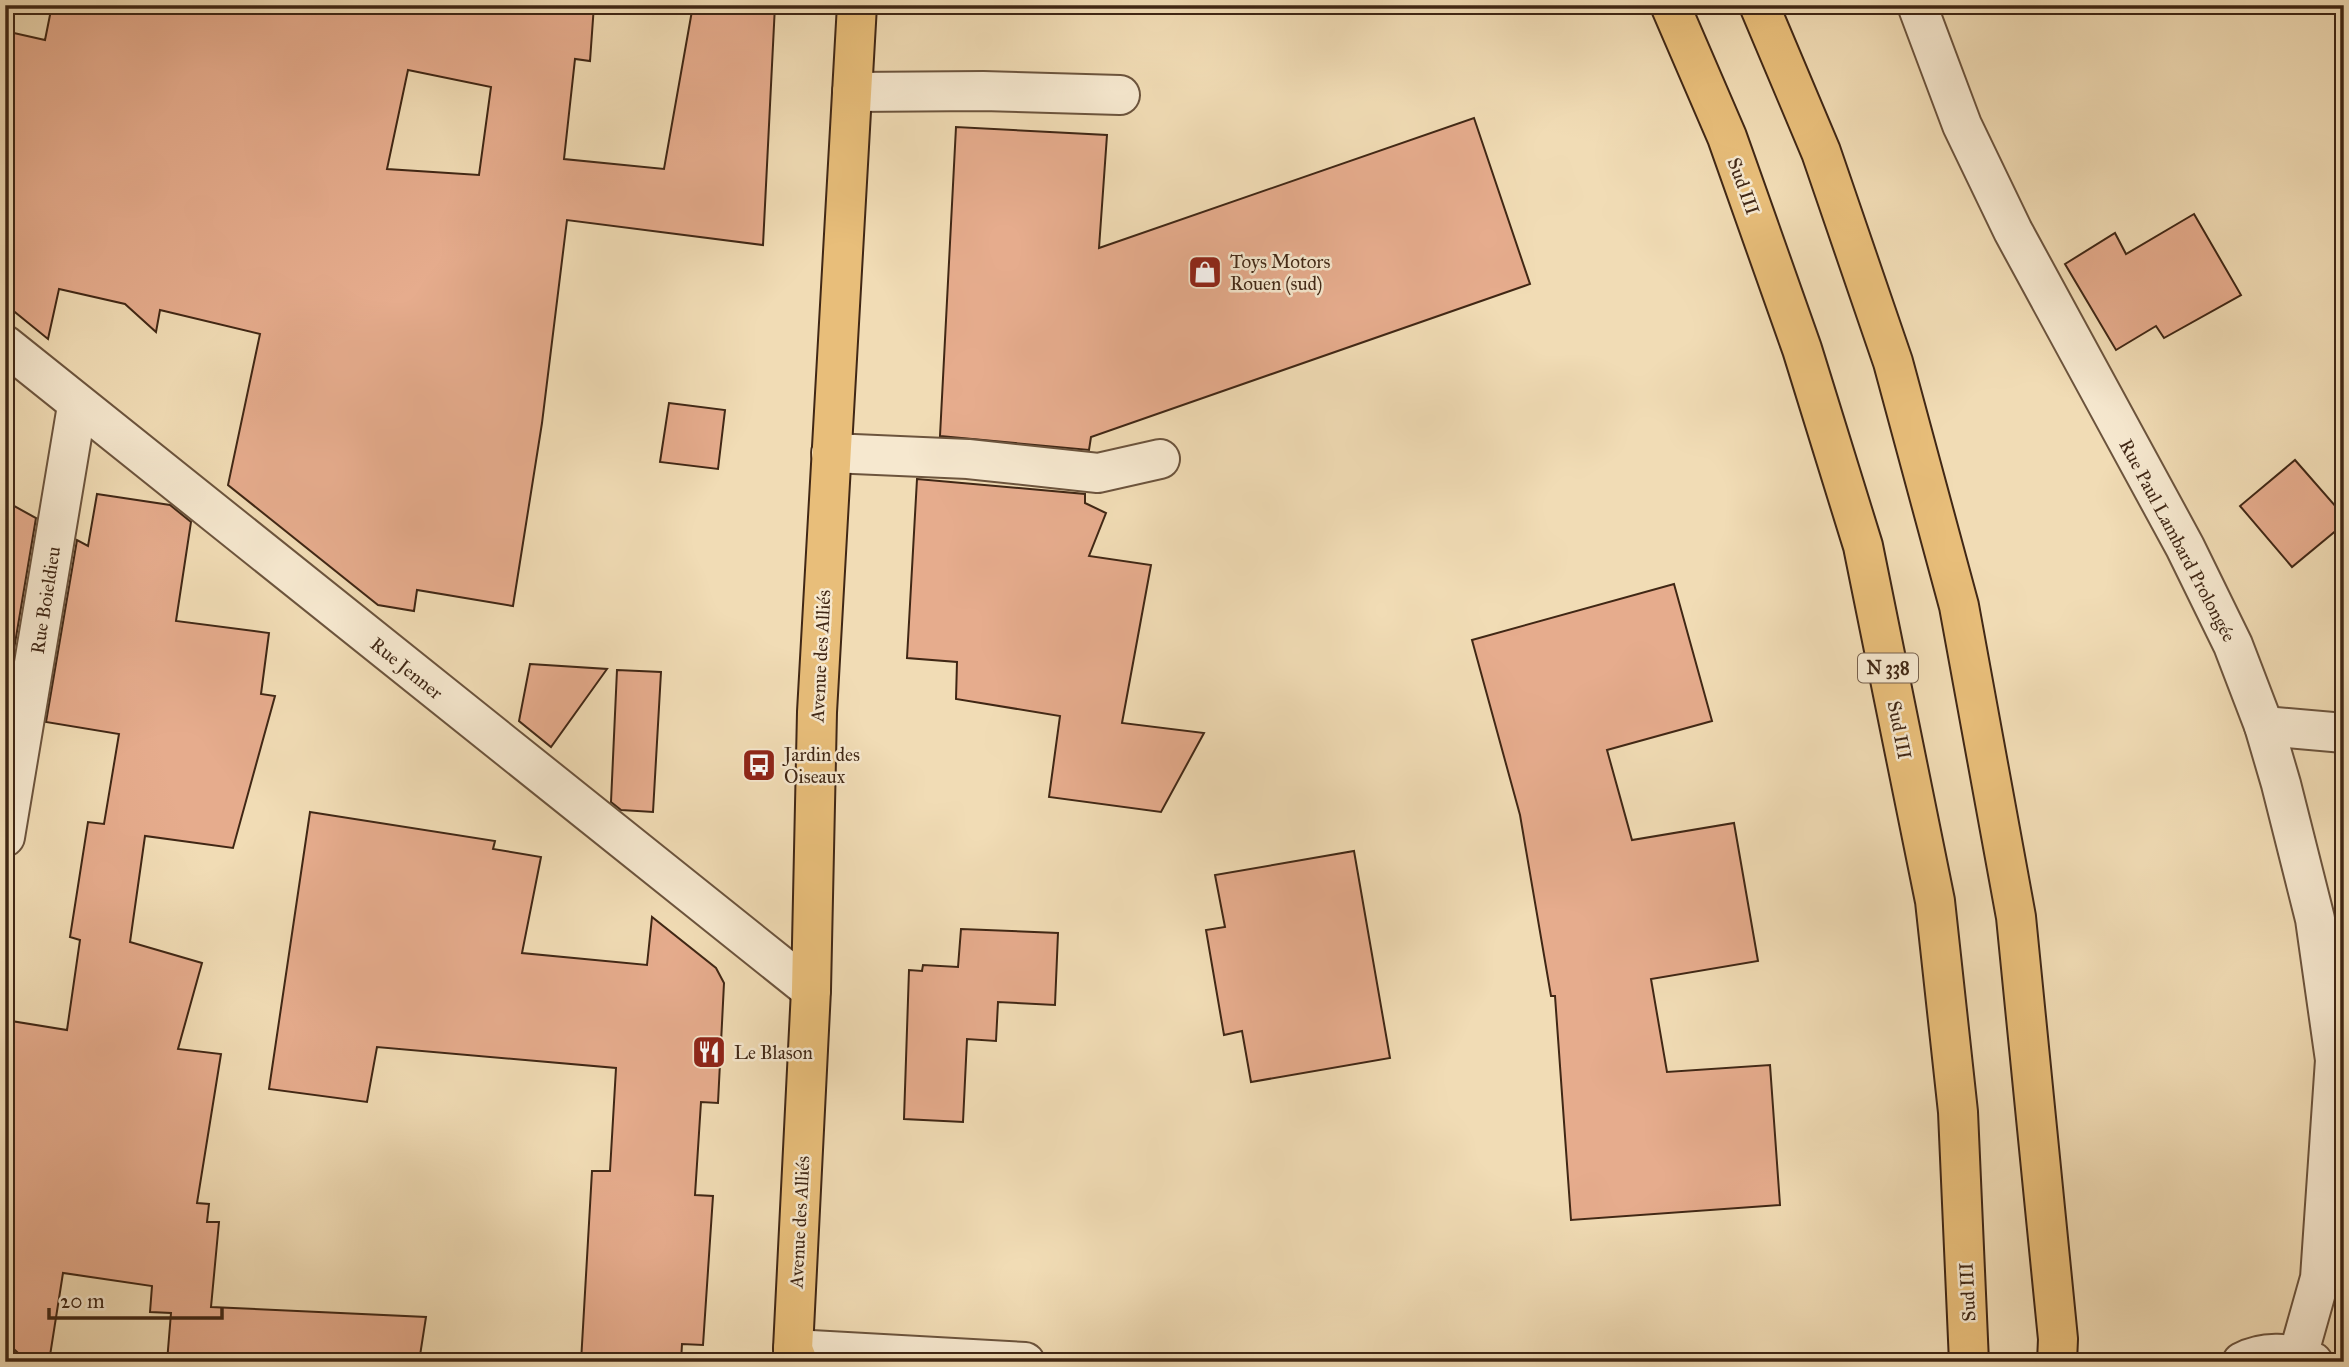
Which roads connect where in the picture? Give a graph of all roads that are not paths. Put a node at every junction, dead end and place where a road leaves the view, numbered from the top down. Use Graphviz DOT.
graph roads {
  1 [pos="857,5"];
  2 [pos="1670,5"];
  3 [pos="1759,5"];
  4 [pos="1917,5"];
  5 [pos="852,92"];
  6 [pos="1120,95"];
  7 [pos="5,345"];
  8 [pos="77,406"];
  9 [pos="831,453"];
  10 [pos="1160,459"];
  11 [pos="2264,726"];
  12 [pos="2344,733"];
  13 [pos="5,837"];
  14 [pos="811,990"];
  15 [pos="791,1357"];
  16 [pos="2305,1359"];
  17 [pos="1026,1362"];
  18 [pos="1969,1362"];
  19 [pos="2057,1362"];
  20 [pos="2242,1362"];
  1 -- 5 [label="main road, Avenue des Alliés"];
  2 -- 18 [label="main road, Sud III / N 338"];
  3 -- 19 [label="main road"];
  4 -- 11 [label="street, Rue Paul Lambard Prolongée"];
  5 -- 6 [label="street"];
  5 -- 9 [label="main road, Avenue des Alliés"];
  7 -- 8 [label="street, Rue Jenner"];
  8 -- 13 [label="street, Rue Boieldieu"];
  8 -- 14 [label="street, Rue Jenner"];
  9 -- 10 [label="street"];
  9 -- 14 [label="main road, Avenue des Alliés"];
  11 -- 12 [label="street"];
  11 -- 16 [label="street, Rue Paul Lambard Prolongée"];
  14 -- 15 [label="main road, Avenue des Alliés"];
  15 -- 17 [label="street"];
  16 -- 20 [label="street"];
}
